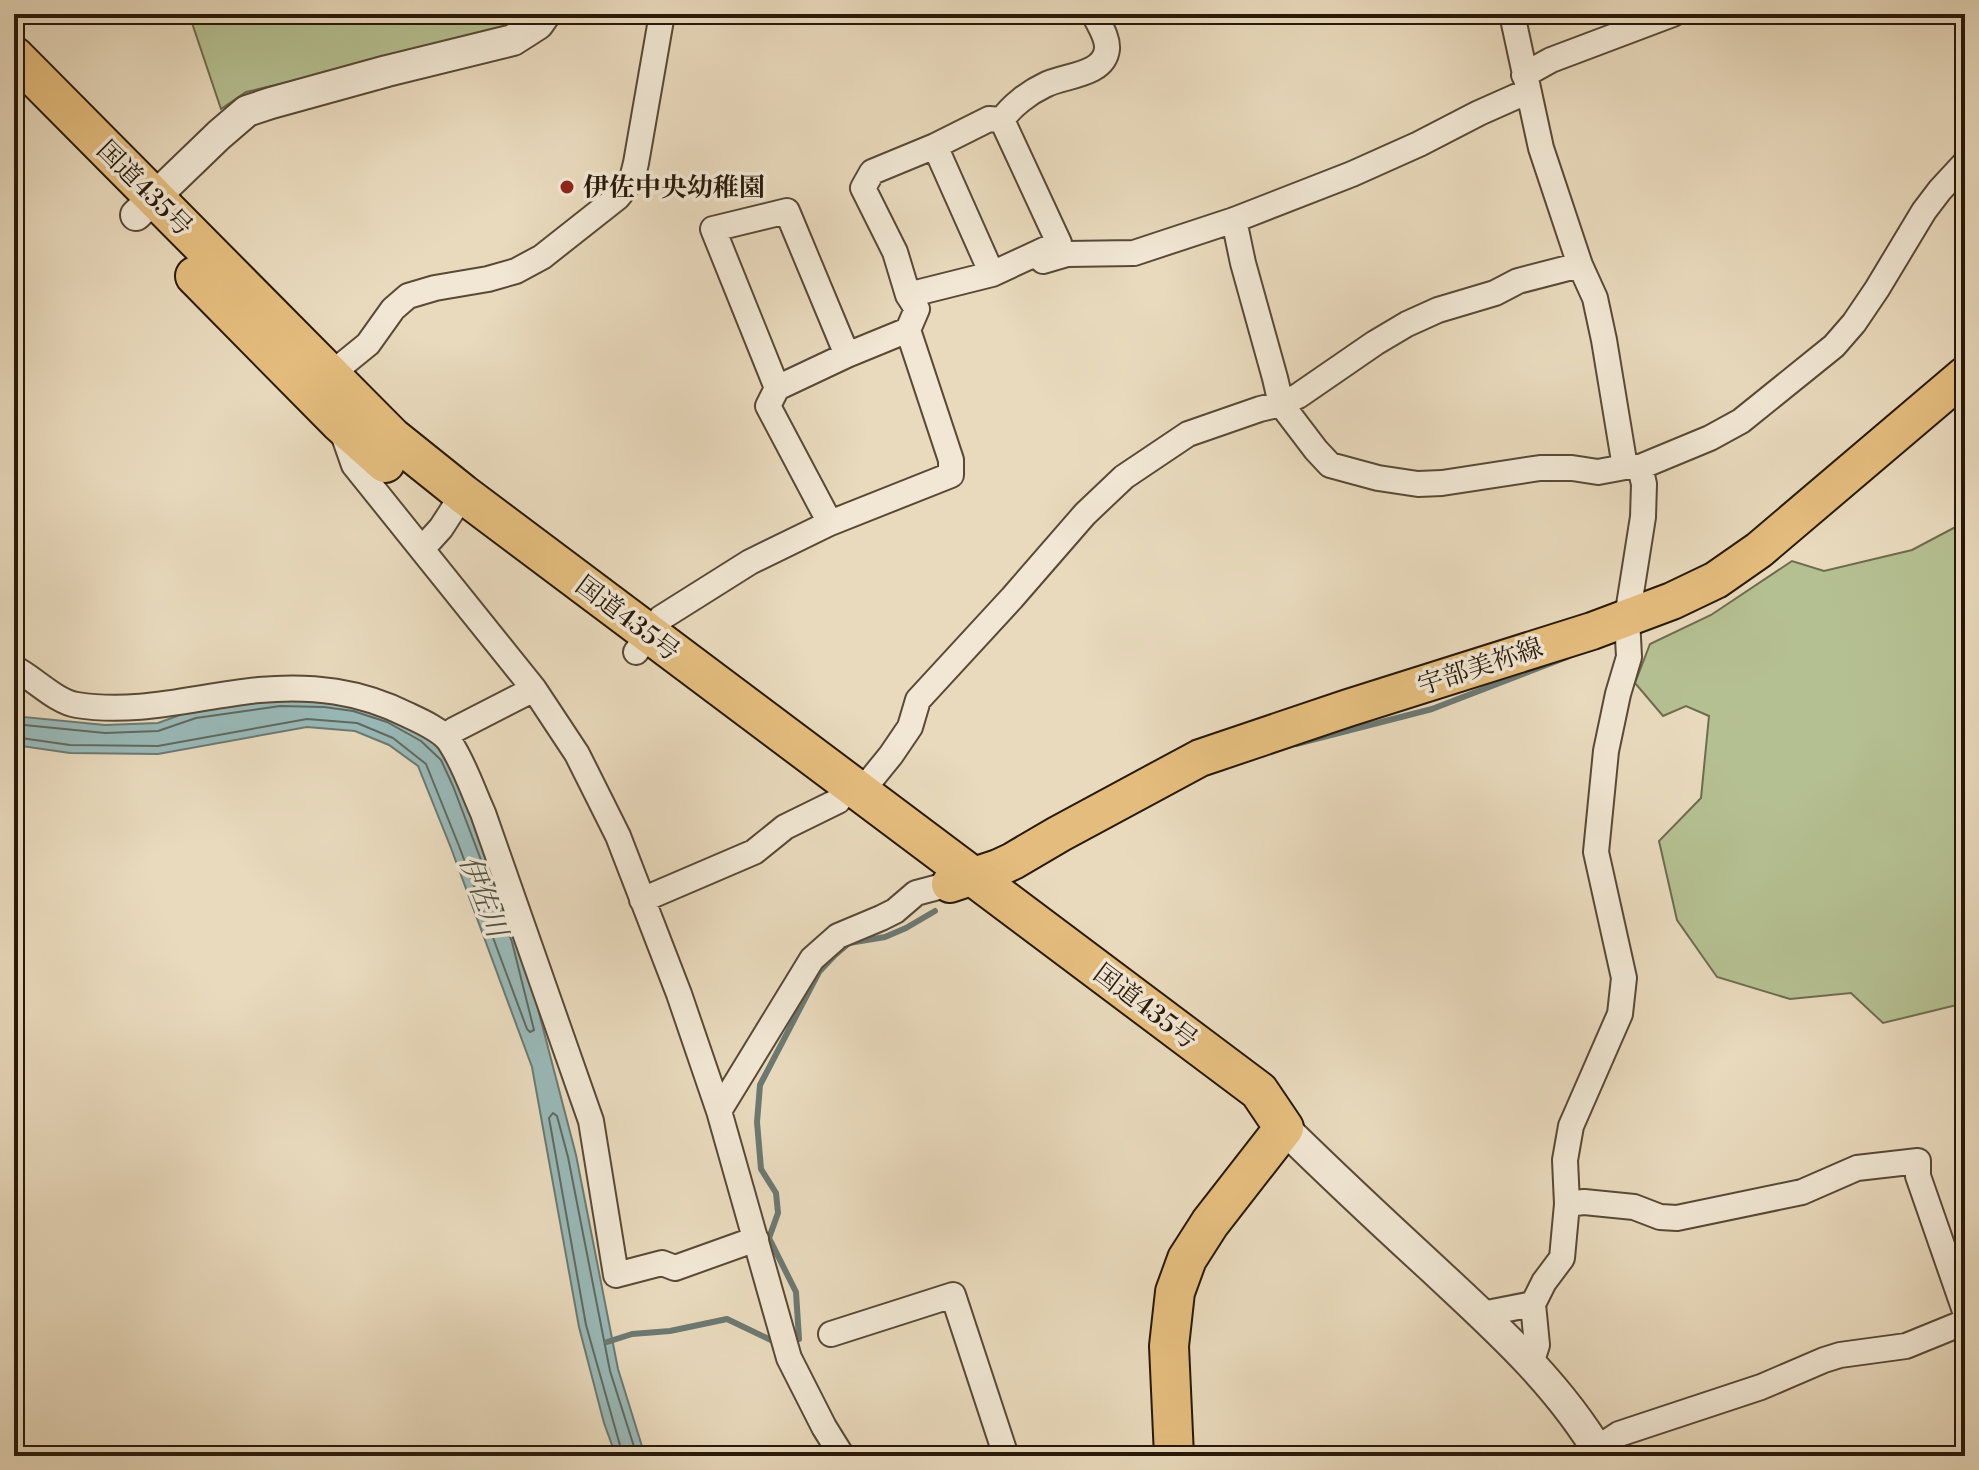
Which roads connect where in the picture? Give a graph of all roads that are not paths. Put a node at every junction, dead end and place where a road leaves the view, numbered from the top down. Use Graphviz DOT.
graph roads {
  1 [pos="545,14"];
  2 [pos="662,14"];
  3 [pos="1094,14"];
  4 [pos="1512,14"];
  5 [pos="1673,14"];
  6 [pos="14,56"];
  7 [pos="1526,85"];
  8 [pos="14,92"];
  9 [pos="1002,120"];
  10 [pos="935,146"];
  11 [pos="1965,163"];
  12 [pos="146,206"];
  13 [pos="1234,220"];
  14 [pos="1017,262"];
  15 [pos="1580,265"];
  16 [pos="992,274"];
  17 [pos="908,295"];
  18 [pos="908,330"];
  19 [pos="847,355"];
  20 [pos="1965,375"];
  21 [pos="331,376"];
  22 [pos="777,388"];
  23 [pos="1281,404"];
  24 [pos="339,422"];
  25 [pos="1633,467"];
  26 [pos="456,504"];
  27 [pos="830,523"];
  28 [pos="422,549"];
  29 [pos="1627,618"];
  30 [pos="642,643"];
  31 [pos="14,668"];
  32 [pos="534,689"];
  33 [pos="447,738"];
  34 [pos="850,796"];
  35 [pos="962,880"];
  36 [pos="642,900"];
  37 [pos="719,1111"];
  38 [pos="1284,1128"];
  39 [pos="1567,1204"];
  40 [pos="756,1239"];
  41 [pos="1533,1304"];
  42 [pos="1965,1311"];
  43 [pos="1482,1314"];
  44 [pos="1965,1322"];
  45 [pos="831,1334"];
  46 [pos="1531,1364"];
  47 [pos="1599,1452"];
  48 [pos="842,1456"];
  49 [pos="1006,1456"];
  50 [pos="1174,1456"];
  1 -- 12 [label="street"];
  2 -- 21 [label="street"];
  3 -- 9 [label="street"];
  4 -- 7 [label="street"];
  5 -- 7 [label="street"];
  6 -- 12 [label="highway, 国道435号"];
  7 -- 13 [label="street"];
  7 -- 15 [label="street"];
  8 -- 12 [label="highway, 国道435号"];
  9 -- 10 [label="street"];
  9 -- 14 [label="street"];
  10 -- 16 [label="street"];
  10 -- 17 [label="street"];
  11 -- 25 [label="street"];
  12 -- 21 [label="highway, 国道435号"];
  12 -- 24 [label="highway, 国道435号"];
  13 -- 14 [label="street"];
  13 -- 23 [label="street"];
  14 -- 16 [label="street"];
  15 -- 23 [label="street"];
  15 -- 25 [label="street"];
  16 -- 17 [label="street"];
  17 -- 18 [label="street"];
  18 -- 19 [label="street"];
  18 -- 27 [label="street"];
  19 -- 22 [label="street"];
  19 -- 22 [label="street"];
  20 -- 29 [label="main road, 宇部美祢線"];
  21 -- 26 [label="highway, 国道435号"];
  22 -- 27 [label="street"];
  23 -- 25 [label="street"];
  23 -- 34 [label="street"];
  24 -- 26 [label="highway, 国道435号"];
  24 -- 28 [label="street"];
  25 -- 29 [label="street"];
  26 -- 28 [label="street"];
  26 -- 30 [label="highway, 国道435号"];
  27 -- 30 [label="street"];
  28 -- 32 [label="street"];
  29 -- 35 [label="main road, 宇部美祢線"];
  29 -- 39 [label="street"];
  30 -- 34 [label="highway, 国道435号"];
  31 -- 33 [label="street"];
  32 -- 33 [label="street"];
  32 -- 36 [label="street"];
  33 -- 40 [label="street"];
  34 -- 35 [label="highway, 国道435号"];
  34 -- 36 [label="street"];
  35 -- 37 [label="street"];
  35 -- 38 [label="highway, 国道435号"];
  36 -- 37 [label="street"];
  37 -- 40 [label="street"];
  38 -- 43 [label="street"];
  38 -- 50 [label="highway"];
  39 -- 41 [label="street"];
  39 -- 42 [label="street"];
  40 -- 48 [label="street"];
  41 -- 43 [label="street"];
  41 -- 46 [label="street"];
  43 -- 46 [label="street"];
  44 -- 47 [label="street"];
  45 -- 49 [label="street"];
  46 -- 47 [label="street"];
}
